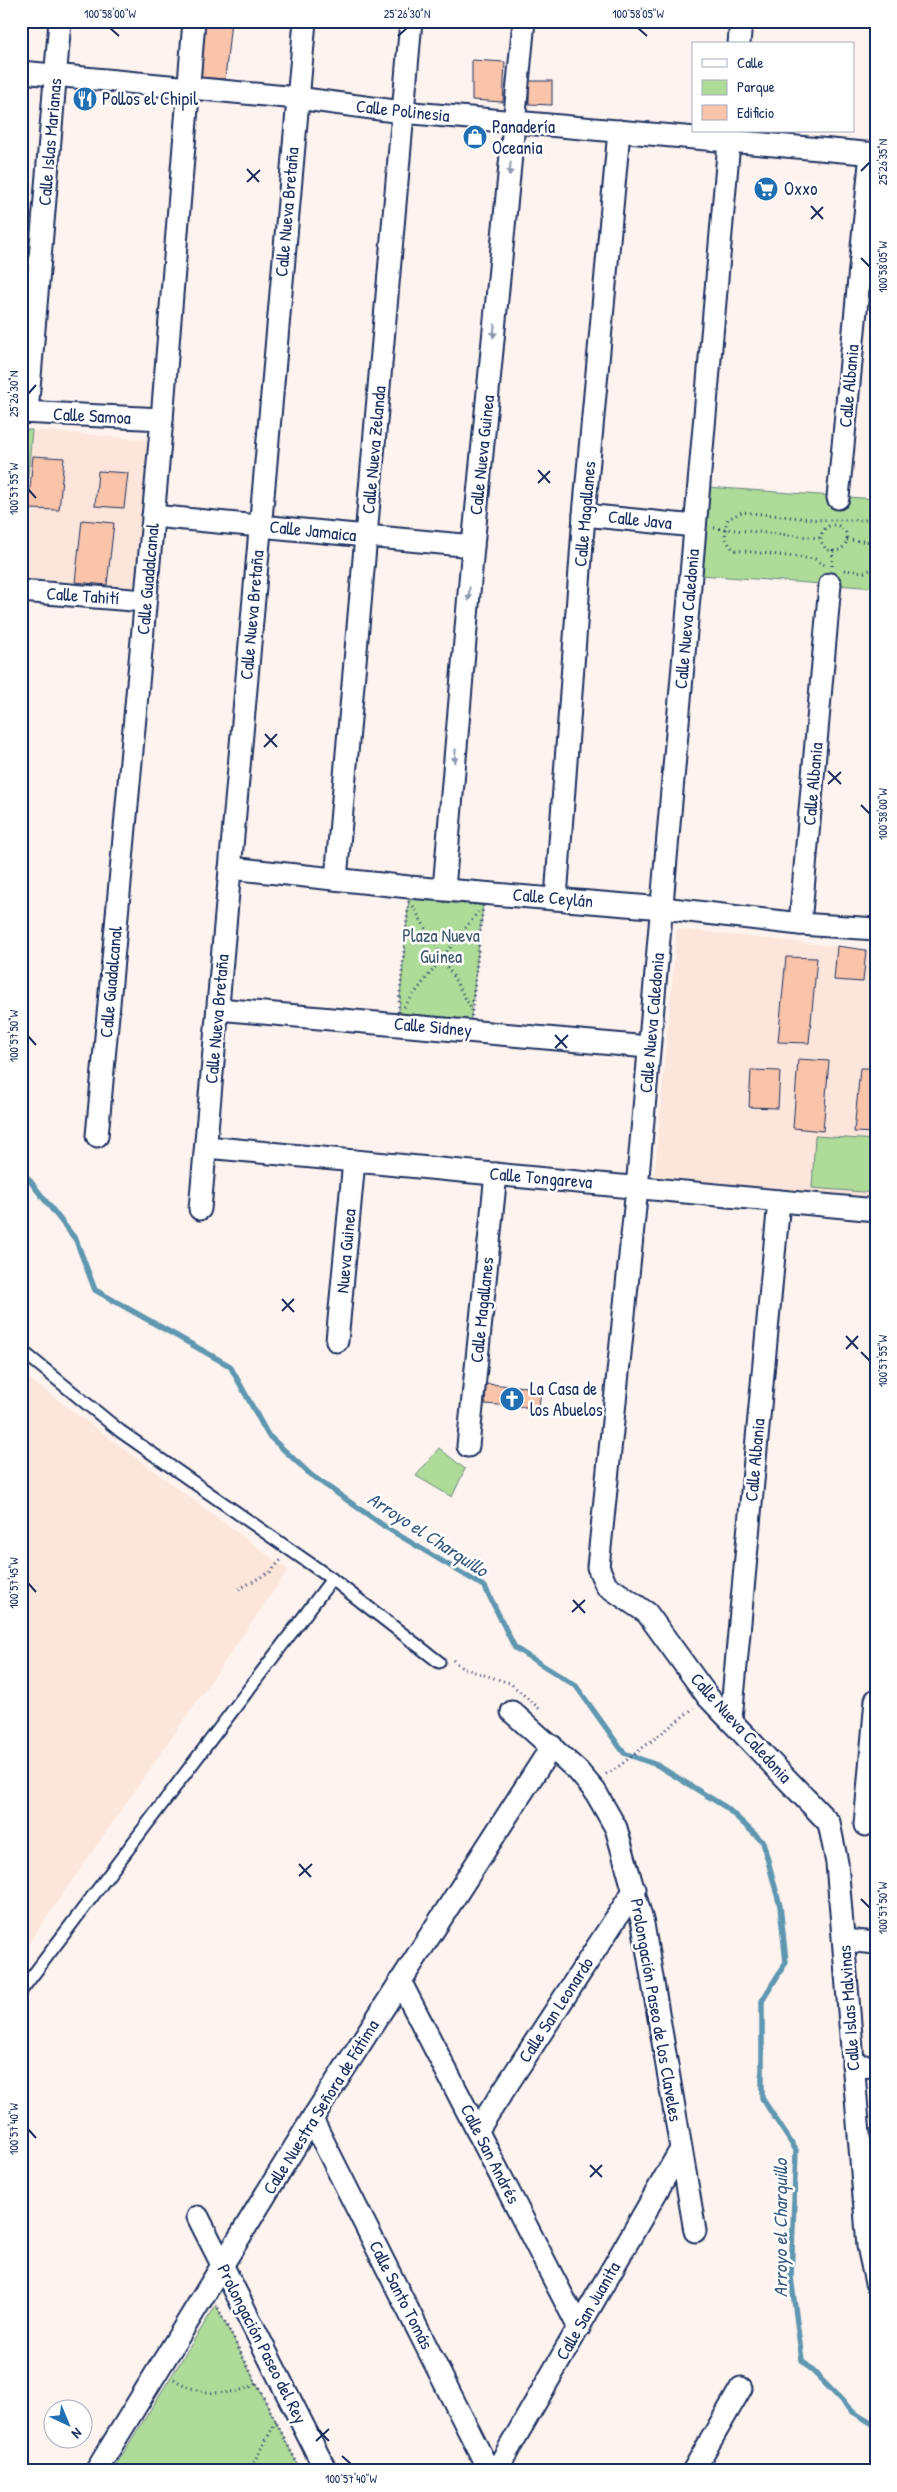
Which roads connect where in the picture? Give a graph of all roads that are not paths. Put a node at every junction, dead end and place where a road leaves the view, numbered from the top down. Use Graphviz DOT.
graph roads {
  1 [pos="60,21"];
  2 [pos="194,21"];
  3 [pos="305,21"];
  4 [pos="411,21"];
  5 [pos="524,21"];
  6 [pos="741,21"];
  7 [pos="739,42"];
  8 [pos="21,72"];
  9 [pos="56,75"];
  10 [pos="188,87"];
  11 [pos="297,98"];
  12 [pos="402,112"];
  13 [pos="515,121"];
  14 [pos="619,131"];
  15 [pos="730,136"];
  16 [pos="873,154"];
  17 [pos="24,412"];
  18 [pos="162,419"];
  19 [pos="838,498"];
  20 [pos="584,515"];
  21 [pos="153,516"];
  22 [pos="259,526"];
  23 [pos="703,527"];
  24 [pos="367,537"];
  25 [pos="473,546"];
  26 [pos="835,577"];
  27 [pos="21,591"];
  28 [pos="146,601"];
  29 [pos="230,868"];
  30 [pos="336,879"];
  31 [pos="444,888"];
  32 [pos="556,898"];
  33 [pos="663,908"];
  34 [pos="800,924"];
  35 [pos="876,929"];
  36 [pos="218,1009"];
  37 [pos="648,1047"];
  38 [pos="97,1136"];
  39 [pos="206,1147"];
  40 [pos="354,1161"];
  41 [pos="496,1174"];
  42 [pos="637,1188"];
  43 [pos="779,1201"];
  44 [pos="200,1209"];
  45 [pos="876,1210"];
  46 [pos="337,1341"];
  47 [pos="21,1350"];
  48 [pos="468,1446"];
  49 [pos="332,1579"];
  50 [pos="439,1662"];
  51 [pos="876,1700"];
  52 [pos="512,1712"];
  53 [pos="730,1719"];
  54 [pos="552,1746"];
  55 [pos="829,1823"];
  56 [pos="870,1825"];
  57 [pos="635,1889"];
  58 [pos="844,1940"];
  59 [pos="876,1943"];
  60 [pos="400,1981"];
  61 [pos="21,1991"];
  62 [pos="853,2065"];
  63 [pos="876,2067"];
  64 [pos="312,2119"];
  65 [pos="477,2131"];
  66 [pos="680,2151"];
  67 [pos="869,2184"];
  68 [pos="198,2217"];
  69 [pos="695,2231"];
  70 [pos="222,2266"];
  71 [pos="876,2283"];
  72 [pos="579,2328"];
  73 [pos="741,2388"];
  74 [pos="96,2471"];
  75 [pos="326,2471"];
  76 [pos="489,2471"];
  77 [pos="496,2471"];
  78 [pos="693,2471"];
  1 -- 9 [label="street, Calle Islas Marianas"];
  2 -- 10 [label="street, Calle Guadalcanal"];
  3 -- 11 [label="street, Calle Nueva Bretaña"];
  4 -- 12 [label="street, Calle Nueva Zelanda"];
  5 -- 13 [label="street, Calle Nueva Guinea"];
  6 -- 7 [label="street"];
  8 -- 9 [label="street, Calle Polinesia"];
  9 -- 10 [label="street, Calle Polinesia"];
  9 -- 17 [label="street, Calle Islas Marianas"];
  10 -- 11 [label="street, Calle Polinesia"];
  10 -- 18 [label="street, Calle Guadalcanal"];
  11 -- 12 [label="street, Calle Polinesia"];
  11 -- 22 [label="street, Calle Nueva Bretaña"];
  12 -- 13 [label="street, Calle Polinesia"];
  12 -- 24 [label="street, Calle Nueva Zelanda"];
  13 -- 14 [label="street, Calle Polinesia"];
  13 -- 25 [label="street, Calle Nueva Guinea, one-way"];
  14 -- 15 [label="street, Calle Polinesia"];
  14 -- 20 [label="street, Calle Magallanes"];
  15 -- 16 [label="street, Calle Polinesia"];
  15 -- 23 [label="street, Calle Nueva Caledonia"];
  16 -- 19 [label="street, Calle Albania"];
  17 -- 18 [label="street, Calle Samoa"];
  18 -- 21 [label="street, Calle Guadalcanal"];
  20 -- 23 [label="street, Calle Java"];
  20 -- 32 [label="street, Calle Magallanes"];
  21 -- 22 [label="street, Calle Jamaica"];
  21 -- 28 [label="street, Calle Guadalcanal"];
  22 -- 24 [label="street, Calle Jamaica"];
  22 -- 29 [label="street, Calle Nueva Bretaña"];
  23 -- 33 [label="street, Calle Nueva Caledonia"];
  24 -- 25 [label="street, Calle Jamaica"];
  24 -- 30 [label="street, Calle Nueva Zelanda"];
  25 -- 31 [label="street, Calle Nueva Guinea, one-way"];
  26 -- 34 [label="street, Calle Albania"];
  27 -- 28 [label="street, Calle Tahití"];
  28 -- 38 [label="street, Calle Guadalcanal"];
  29 -- 30 [label="street, Calle Ceylán"];
  29 -- 36 [label="street, Calle Nueva Bretaña"];
  30 -- 31 [label="street, Calle Ceylán"];
  31 -- 32 [label="street, Calle Ceylán"];
  32 -- 33 [label="street, Calle Ceylán"];
  33 -- 34 [label="street, Calle Ceylán"];
  33 -- 37 [label="street, Calle Nueva Caledonia"];
  34 -- 35 [label="street, Calle Ceylán"];
  36 -- 37 [label="street, Calle Sidney"];
  36 -- 39 [label="street, Calle Nueva Bretaña"];
  37 -- 42 [label="street, Calle Nueva Caledonia"];
  39 -- 40 [label="street, Calle Tongareva"];
  39 -- 44 [label="street, Calle Nueva Bretaña"];
  40 -- 41 [label="street, Calle Tongareva"];
  40 -- 46 [label="street, Nueva Guinea"];
  41 -- 42 [label="street, Calle Tongareva"];
  41 -- 48 [label="street, Calle Magallanes"];
  42 -- 43 [label="street, Calle Tongareva"];
  42 -- 53 [label="street, Calle Nueva Caledonia"];
  43 -- 45 [label="street, Calle Tongareva"];
  43 -- 53 [label="street, Calle Albania"];
  47 -- 49 [label="lane"];
  49 -- 50 [label="lane"];
  49 -- 61 [label="lane"];
  51 -- 56 [label="street"];
  52 -- 54 [label="street, Prolongación Paseo de los Claveles"];
  53 -- 55 [label="street, Calle Nueva Caledonia"];
  54 -- 57 [label="street, Prolongación Paseo de los Claveles"];
  54 -- 60 [label="street, Calle Nuestra Señora de Fátima"];
  55 -- 56 [label="street"];
  55 -- 58 [label="street, Calle Islas Malvinas"];
  57 -- 65 [label="street, Calle San Leonardo"];
  57 -- 66 [label="street, Prolongación Paseo de los Claveles"];
  58 -- 59 [label="street"];
  58 -- 62 [label="street, Calle Islas Malvinas"];
  60 -- 64 [label="street, Calle Nuestra Señora de Fátima"];
  60 -- 65 [label="street, Calle San Andrés"];
  62 -- 63 [label="street"];
  62 -- 67 [label="street, Calle Islas Malvinas"];
  64 -- 70 [label="street, Calle Nuestra Señora de Fátima"];
  64 -- 76 [label="street, Calle Santo Tomás"];
  65 -- 72 [label="street, Calle San Andrés"];
  66 -- 69 [label="street, Prolongación Paseo de los Claveles"];
  66 -- 72 [label="street, Calle San Juanita"];
  67 -- 71 [label="street, Calle Islas Malvinas"];
  68 -- 70 [label="street, Prolongación Paseo del Rey"];
  70 -- 74 [label="street, Calle Nuestra Señora de Fátima"];
  70 -- 75 [label="street, Prolongación Paseo del Rey"];
  72 -- 77 [label="street, Calle San Juanita"];
  73 -- 78 [label="street"];
}
